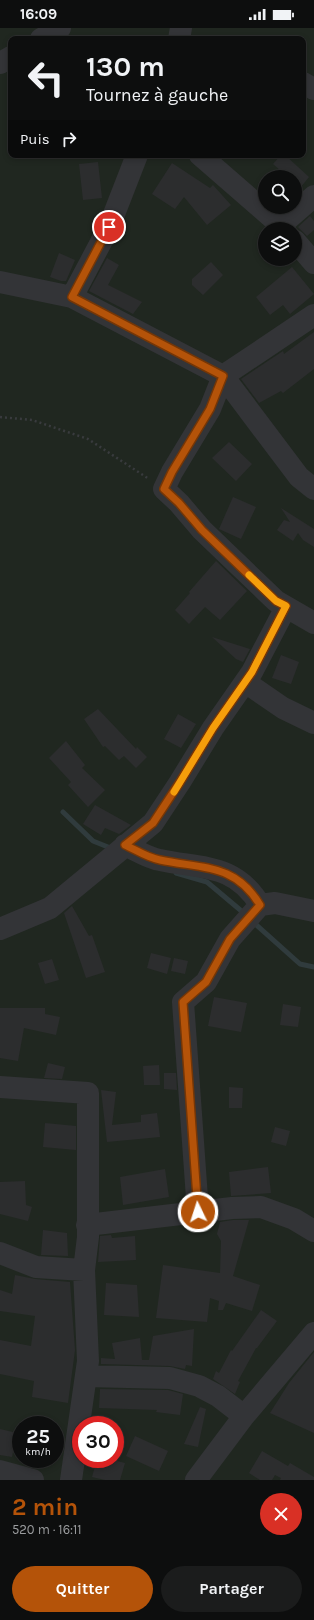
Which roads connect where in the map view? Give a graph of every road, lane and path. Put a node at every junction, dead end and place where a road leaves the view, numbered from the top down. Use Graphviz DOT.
graph roads {
  1 [pos="60,28"];
  2 [pos="46,36"];
  3 [pos="136,158"];
  4 [pos="203,158"];
  5 [pos="314,196"];
  6 [pos="276,222"];
  7 [pos="294,222"];
  8 [pos="302,249"];
  9 [pos="314,263"];
  10 [pos="0,282"];
  11 [pos="72,297"];
  12 [pos="314,315"];
  13 [pos="223,376"];
  14 [pos="0,417"];
  15 [pos="164,489"];
  16 [pos="314,489"];
  17 [pos="286,606"];
  18 [pos="314,623"];
  19 [pos="245,682"];
  20 [pos="314,723"];
  21 [pos="125,845"];
  22 [pos="260,905"];
  23 [pos="314,910"];
  24 [pos="0,929"];
  25 [pos="0,1087"];
  26 [pos="198,1212"];
  27 [pos="87,1225"];
  28 [pos="314,1231"];
  29 [pos="0,1253"];
  30 [pos="84,1270"];
  31 [pos="314,1333"];
  32 [pos="86,1376"];
  33 [pos="244,1416"];
  34 [pos="0,1471"];
  35 [pos="33,1480"];
  36 [pos="71,1480"];
  37 [pos="196,1480"];
  1 -- 2 [label="street"];
  3 -- 11 [label="street"];
  4 -- 6 [label="street"];
  5 -- 7 [label="street"];
  8 -- 9 [label="street"];
  10 -- 11 [label="street"];
  11 -- 13 [label="street"];
  12 -- 13 [label="street"];
  13 -- 15 [label="street"];
  13 -- 16 [label="street"];
  14 -- 15 [label="path"];
  15 -- 17 [label="street"];
  17 -- 18 [label="street"];
  17 -- 19 [label="street"];
  19 -- 20 [label="street"];
  19 -- 21 [label="street"];
  21 -- 22 [label="street"];
  21 -- 24 [label="street"];
  22 -- 23 [label="street"];
  22 -- 26 [label="street"];
  25 -- 27 [label="street"];
  26 -- 27 [label="street"];
  26 -- 28 [label="street"];
  27 -- 30 [label="street"];
  29 -- 30 [label="street"];
  30 -- 32 [label="street"];
  31 -- 33 [label="street"];
  32 -- 33 [label="street"];
  32 -- 36 [label="street"];
  33 -- 37 [label="street"];
  34 -- 35 [label="street"];
}
